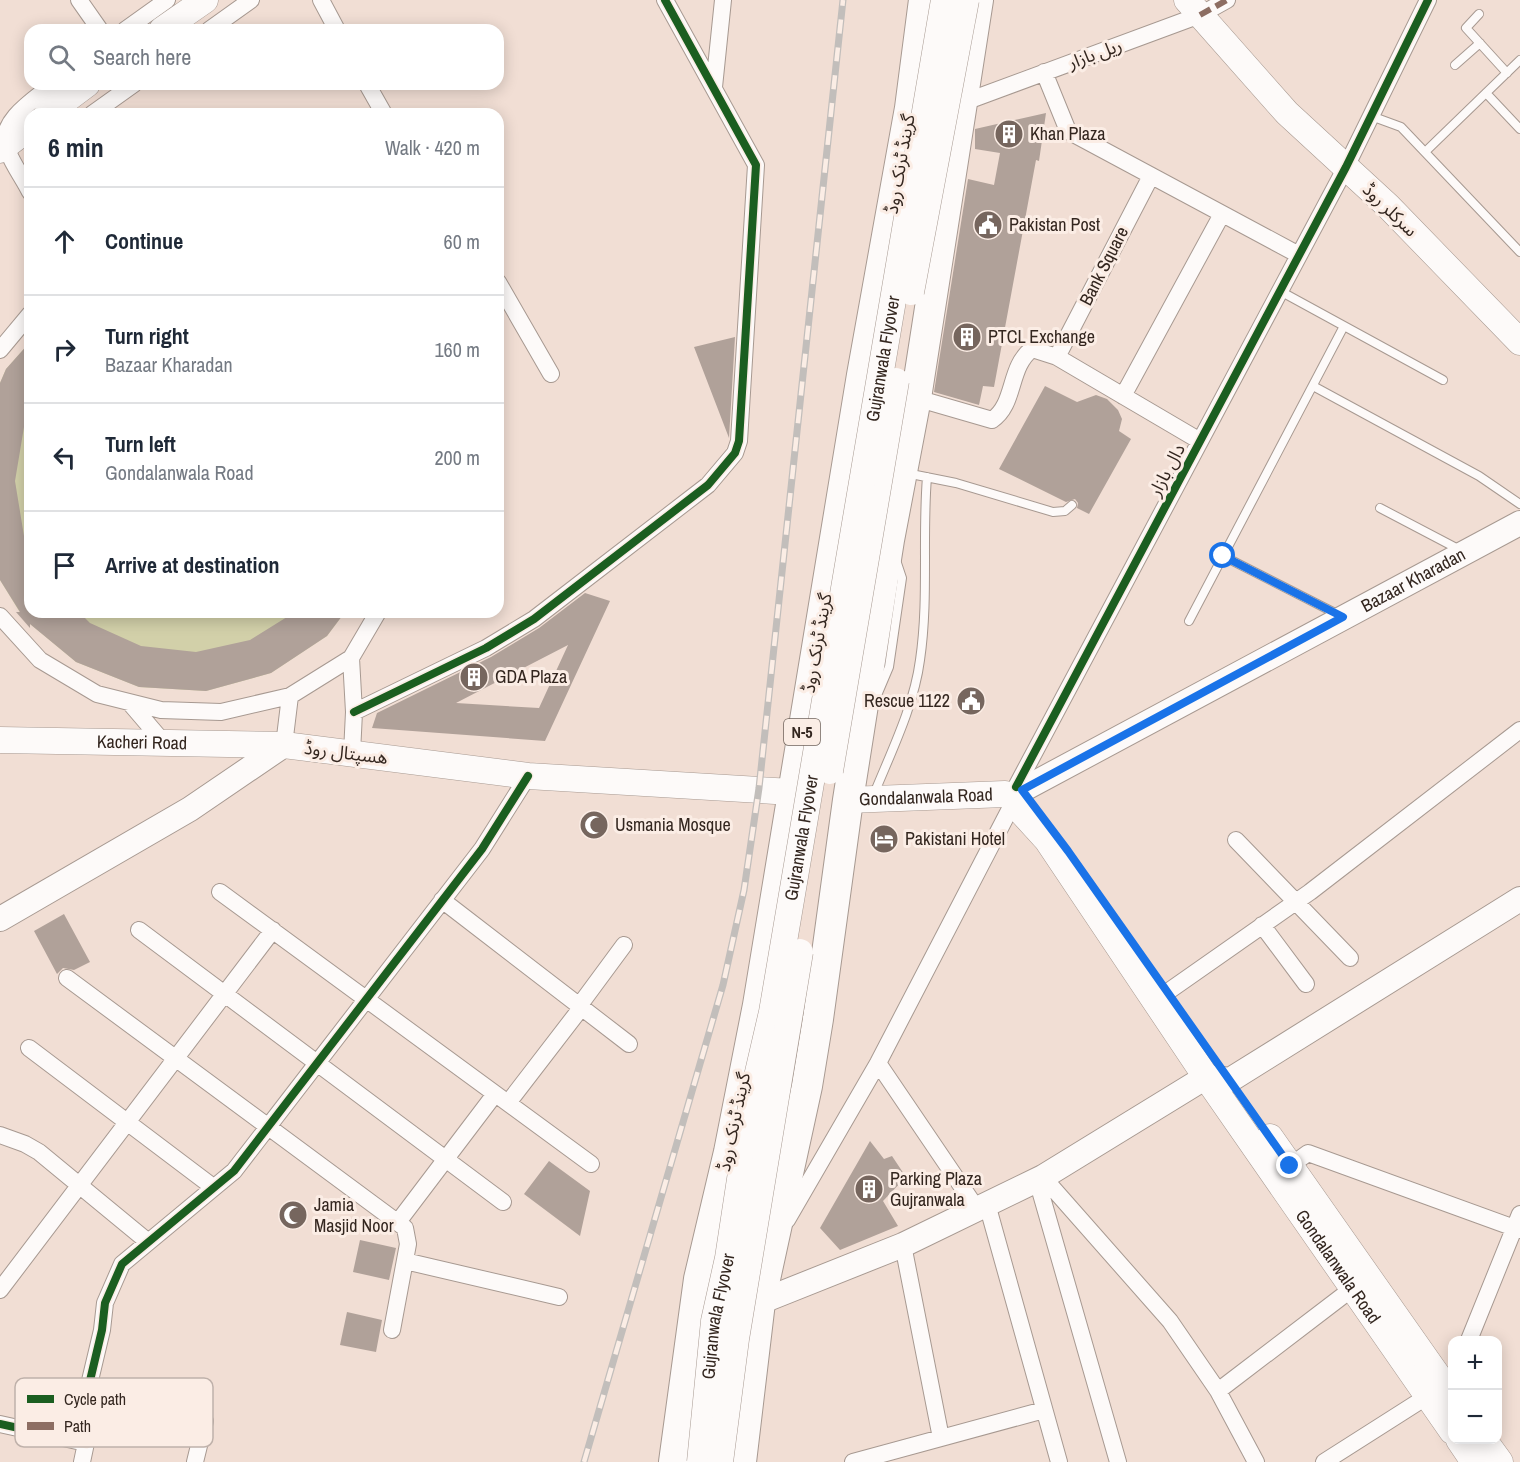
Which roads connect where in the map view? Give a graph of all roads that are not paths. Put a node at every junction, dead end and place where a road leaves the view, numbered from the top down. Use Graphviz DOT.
graph roads {
  1 [pos="79,0"];
  2 [pos="167,0"];
  3 [pos="205,0"];
  4 [pos="223,0"];
  5 [pos="251,0"];
  6 [pos="321,0"];
  7 [pos="665,0"];
  8 [pos="723,0"];
  9 [pos="924,0"];
  10 [pos="944,0"];
  11 [pos="966,0"];
  12 [pos="978,0"];
  13 [pos="1227,0"];
  14 [pos="1428,0"];
  15 [pos="1193,8"];
  16 [pos="1479,14"];
  17 [pos="96,24"];
  18 [pos="133,24"];
  19 [pos="171,24"];
  20 [pos="189,24"];
  21 [pos="217,24"];
  22 [pos="334,24"];
  23 [pos="1480,43"];
  24 [pos="1520,60"];
  25 [pos="1455,65"];
  26 [pos="1044,72"];
  27 [pos="1508,72"];
  28 [pos="714,87"];
  29 [pos="47,90"];
  30 [pos="79,90"];
  31 [pos="100,90"];
  32 [pos="126,90"];
  33 [pos="370,90"];
  34 [pos="1486,93"];
  35 [pos="962,103"];
  36 [pos="25,108"];
  37 [pos="55,108"];
  38 [pos="78,108"];
  39 [pos="101,108"];
  40 [pos="381,108"];
  41 [pos="24,109"];
  42 [pos="1371,116"];
  43 [pos="1520,129"];
  44 [pos="24,138"];
  45 [pos="1425,152"];
  46 [pos="14,157"];
  47 [pos="1346,167"];
  48 [pos="1152,176"];
  49 [pos="24,179"];
  50 [pos="1222,214"];
  51 [pos="1520,252"];
  52 [pos="1299,255"];
  53 [pos="1280,291"];
  54 [pos="504,292"];
  55 [pos="24,321"];
  56 [pos="1344,326"];
  57 [pos="1520,342"];
  58 [pos="0,350"];
  59 [pos="1057,357"];
  60 [pos="551,374"];
  61 [pos="1443,380"];
  62 [pos="1313,386"];
  63 [pos="1123,396"];
  64 [pos="916,398"];
  65 [pos="1200,441"];
  66 [pos="915,475"];
  67 [pos="1520,504"];
  68 [pos="1072,505"];
  69 [pos="1380,508"];
  70 [pos="1520,523"];
  71 [pos="835,537"];
  72 [pos="889,540"];
  73 [pos="1465,552"];
  74 [pos="1223,556"];
  75 [pos="0,616"];
  76 [pos="1343,617"];
  77 [pos="374,618"];
  78 [pos="1189,621"];
  79 [pos="351,658"];
  80 [pos="290,696"];
  81 [pos="129,702"];
  82 [pos="354,712"];
  83 [pos="1520,730"];
  84 [pos="0,740"];
  85 [pos="164,742"];
  86 [pos="284,745"];
  87 [pos="352,753"];
  88 [pos="528,776"];
  89 [pos="792,792"];
  90 [pos="1016,797"];
  91 [pos="860,799"];
  92 [pos="1236,840"];
  93 [pos="220,892"];
  94 [pos="1520,899"];
  95 [pos="442,900"];
  96 [pos="1295,903"];
  97 [pos="0,920"];
  98 [pos="1262,925"];
  99 [pos="139,930"];
  100 [pos="273,930"];
  101 [pos="624,945"];
  102 [pos="1350,958"];
  103 [pos="67,978"];
  104 [pos="1306,984"];
  105 [pos="223,993"];
  106 [pos="1166,993"];
  107 [pos="366,999"];
  108 [pos="758,1005"];
  109 [pos="580,1007"];
  110 [pos="818,1019"];
  111 [pos="628,1044"];
  112 [pos="29,1048"];
  113 [pos="174,1059"];
  114 [pos="878,1063"];
  115 [pos="318,1064"];
  116 [pos="1218,1078"];
  117 [pos="502,1099"];
  118 [pos="127,1122"];
  119 [pos="269,1126"];
  120 [pos="0,1135"];
  121 [pos="447,1159"];
  122 [pos="591,1164"];
  123 [pos="1290,1166"];
  124 [pos="1040,1179"];
  125 [pos="80,1184"];
  126 [pos="213,1187"];
  127 [pos="502,1202"];
  128 [pos="982,1207"];
  129 [pos="398,1222"];
  130 [pos="1518,1224"];
  131 [pos="147,1241"];
  132 [pos="773,1245"];
  133 [pos="903,1245"];
  134 [pos="405,1261"];
  135 [pos="1353,1288"];
  136 [pos="0,1290"];
  137 [pos="559,1298"];
  138 [pos="760,1302"];
  139 [pos="392,1330"];
  140 [pos="1471,1336"];
  141 [pos="91,1378"];
  142 [pos="1444,1389"];
  143 [pos="1218,1391"];
  144 [pos="1044,1410"];
  145 [pos="1448,1410"];
  146 [pos="0,1424"];
  147 [pos="15,1427"];
  148 [pos="941,1438"];
  149 [pos="1462,1444"];
  150 [pos="1487,1444"];
  151 [pos="85,1447"];
  152 [pos="199,1447"];
  153 [pos="82,1462"];
  154 [pos="195,1462"];
  155 [pos="674,1462"];
  156 [pos="699,1462"];
  157 [pos="720,1462"];
  158 [pos="741,1462"];
  159 [pos="854,1462"];
  160 [pos="1059,1462"];
  161 [pos="1118,1462"];
  162 [pos="1256,1462"];
  163 [pos="1324,1462"];
  164 [pos="1474,1462"];
  165 [pos="1500,1462"];
  1 -- 17 [label="street"];
  2 -- 18 [label="street"];
  3 -- 19 [label="main road"];
  4 -- 20 [label="main road"];
  5 -- 21 [label="street"];
  6 -- 22 [label="street"];
  7 -- 28 [label="street"];
  8 -- 28 [label="street"];
  9 -- 71 [label="highway, گرینڈ ٹرنک روڈ / N-5"];
  10 -- 156 [label="main road, Gujranwala Flyover, bridge"];
  11 -- 157 [label="main road, Gujranwala Flyover, bridge"];
  12 -- 35 [label="highway"];
  13 -- 15 [label="street, ریل بازار"];
  14 -- 42 [label="street, دال بازار"];
  15 -- 26 [label="street, ریل بازار"];
  15 -- 47 [label="main road, سرکلر روڈ"];
  16 -- 23 [label="lane"];
  23 -- 25 [label="lane"];
  23 -- 27 [label="lane"];
  24 -- 27 [label="lane"];
  26 -- 35 [label="street, ریل بازار"];
  26 -- 48 [label="street"];
  27 -- 34 [label="lane"];
  28 -- 82 [label="street"];
  29 -- 36 [label="street"];
  30 -- 37 [label="main road"];
  31 -- 38 [label="main road"];
  32 -- 39 [label="street"];
  33 -- 40 [label="street"];
  34 -- 43 [label="lane"];
  34 -- 45 [label="lane"];
  35 -- 64 [label="highway"];
  41 -- 46 [label="street"];
  42 -- 45 [label="lane"];
  42 -- 47 [label="street, دال بازار"];
  44 -- 46 [label="main road"];
  45 -- 51 [label="lane"];
  46 -- 49 [label="street"];
  47 -- 52 [label="street, دال بازار"];
  47 -- 57 [label="main road, سرکلر روڈ"];
  48 -- 50 [label="street"];
  48 -- 59 [label="street, Bank Square"];
  50 -- 52 [label="street"];
  50 -- 63 [label="street"];
  52 -- 53 [label="street, دال بازار"];
  53 -- 56 [label="lane"];
  53 -- 65 [label="street, دال بازار"];
  54 -- 60 [label="street"];
  55 -- 58 [label="street"];
  56 -- 61 [label="lane"];
  56 -- 62 [label="lane"];
  59 -- 63 [label="street"];
  59 -- 64 [label="street"];
  62 -- 67 [label="lane"];
  62 -- 74 [label="lane"];
  63 -- 65 [label="street"];
  64 -- 66 [label="highway"];
  65 -- 90 [label="street, دال بازار"];
  66 -- 68 [label="lane"];
  66 -- 72 [label="highway"];
  66 -- 91 [label="lane"];
  69 -- 73 [label="lane"];
  70 -- 73 [label="street, Bazaar Kharadan"];
  71 -- 72 [label="highway"];
  71 -- 89 [label="highway, گرینڈ ٹرنک روڈ / N-5"];
  72 -- 91 [label="highway"];
  73 -- 76 [label="street, Bazaar Kharadan"];
  74 -- 76 [label="lane"];
  74 -- 78 [label="lane"];
  75 -- 81 [label="street"];
  76 -- 90 [label="street, Bazaar Kharadan"];
  77 -- 79 [label="street"];
  79 -- 80 [label="street"];
  79 -- 82 [label="street"];
  80 -- 81 [label="street"];
  80 -- 86 [label="street"];
  81 -- 85 [label="street"];
  82 -- 87 [label="street"];
  83 -- 96 [label="street"];
  84 -- 85 [label="main road, Kacheri Road"];
  85 -- 86 [label="main road, Kacheri Road"];
  86 -- 87 [label="main road, ھسپتال روڈ"];
  86 -- 97 [label="street, ھسپتال روڈ"];
  87 -- 88 [label="main road, ھسپتال روڈ"];
  88 -- 89 [label="main road, ھسپتال روڈ"];
  88 -- 95 [label="street"];
  89 -- 108 [label="highway, گرینڈ ٹرنک روڈ / N-5"];
  90 -- 91 [label="main road, Gondalanwala Road"];
  90 -- 106 [label="main road, Gondalanwala Road"];
  90 -- 114 [label="street, دال بازار"];
  90 -- 116 [label="main road, Gondalanwala Road"];
  91 -- 110 [label="highway"];
  92 -- 96 [label="street"];
  93 -- 100 [label="street"];
  94 -- 116 [label="street"];
  95 -- 107 [label="street"];
  95 -- 109 [label="street"];
  96 -- 98 [label="street"];
  96 -- 102 [label="street"];
  98 -- 104 [label="street"];
  98 -- 106 [label="street"];
  99 -- 105 [label="street"];
  100 -- 105 [label="street"];
  100 -- 107 [label="street"];
  101 -- 109 [label="street"];
  103 -- 113 [label="street"];
  105 -- 113 [label="street"];
  105 -- 115 [label="street"];
  106 -- 116 [label="main road, Gondalanwala Road"];
  107 -- 115 [label="street"];
  107 -- 117 [label="street"];
  108 -- 110 [label="highway"];
  108 -- 155 [label="highway, گرینڈ ٹرنک روڈ / N-5"];
  109 -- 111 [label="street"];
  109 -- 117 [label="street"];
  110 -- 132 [label="highway"];
  112 -- 118 [label="street"];
  113 -- 118 [label="street"];
  113 -- 119 [label="street"];
  114 -- 128 [label="street"];
  114 -- 132 [label="street, دال بازار"];
  115 -- 119 [label="street"];
  115 -- 121 [label="street"];
  116 -- 123 [label="main road, Gondalanwala Road"];
  116 -- 124 [label="street"];
  116 -- 135 [label="main road, Gondalanwala Road"];
  117 -- 121 [label="street"];
  117 -- 122 [label="street"];
  118 -- 125 [label="street"];
  118 -- 126 [label="street"];
  119 -- 126 [label="street"];
  119 -- 129 [label="street"];
  120 -- 125 [label="street"];
  121 -- 127 [label="street"];
  121 -- 129 [label="street"];
  123 -- 130 [label="street"];
  123 -- 142 [label="main road, Gondalanwala Road"];
  124 -- 128 [label="street"];
  124 -- 143 [label="street"];
  124 -- 161 [label="street"];
  125 -- 131 [label="street"];
  125 -- 136 [label="street"];
  126 -- 131 [label="street"];
  128 -- 133 [label="street"];
  128 -- 144 [label="street"];
  129 -- 134 [label="street"];
  130 -- 140 [label="street"];
  131 -- 141 [label="street"];
  132 -- 138 [label="highway"];
  133 -- 138 [label="street"];
  133 -- 148 [label="street"];
  134 -- 137 [label="street"];
  134 -- 139 [label="street"];
  135 -- 142 [label="main road, Gondalanwala Road"];
  135 -- 143 [label="street"];
  138 -- 158 [label="highway"];
  142 -- 145 [label="main road, Gondalanwala Road"];
  142 -- 163 [label="street"];
  143 -- 162 [label="street"];
  144 -- 148 [label="street"];
  144 -- 160 [label="street"];
  146 -- 147 [label="street"];
  148 -- 159 [label="street"];
  149 -- 164 [label="main road"];
  150 -- 165 [label="main road"];
  151 -- 153 [label="street"];
  152 -- 154 [label="street"];
}
